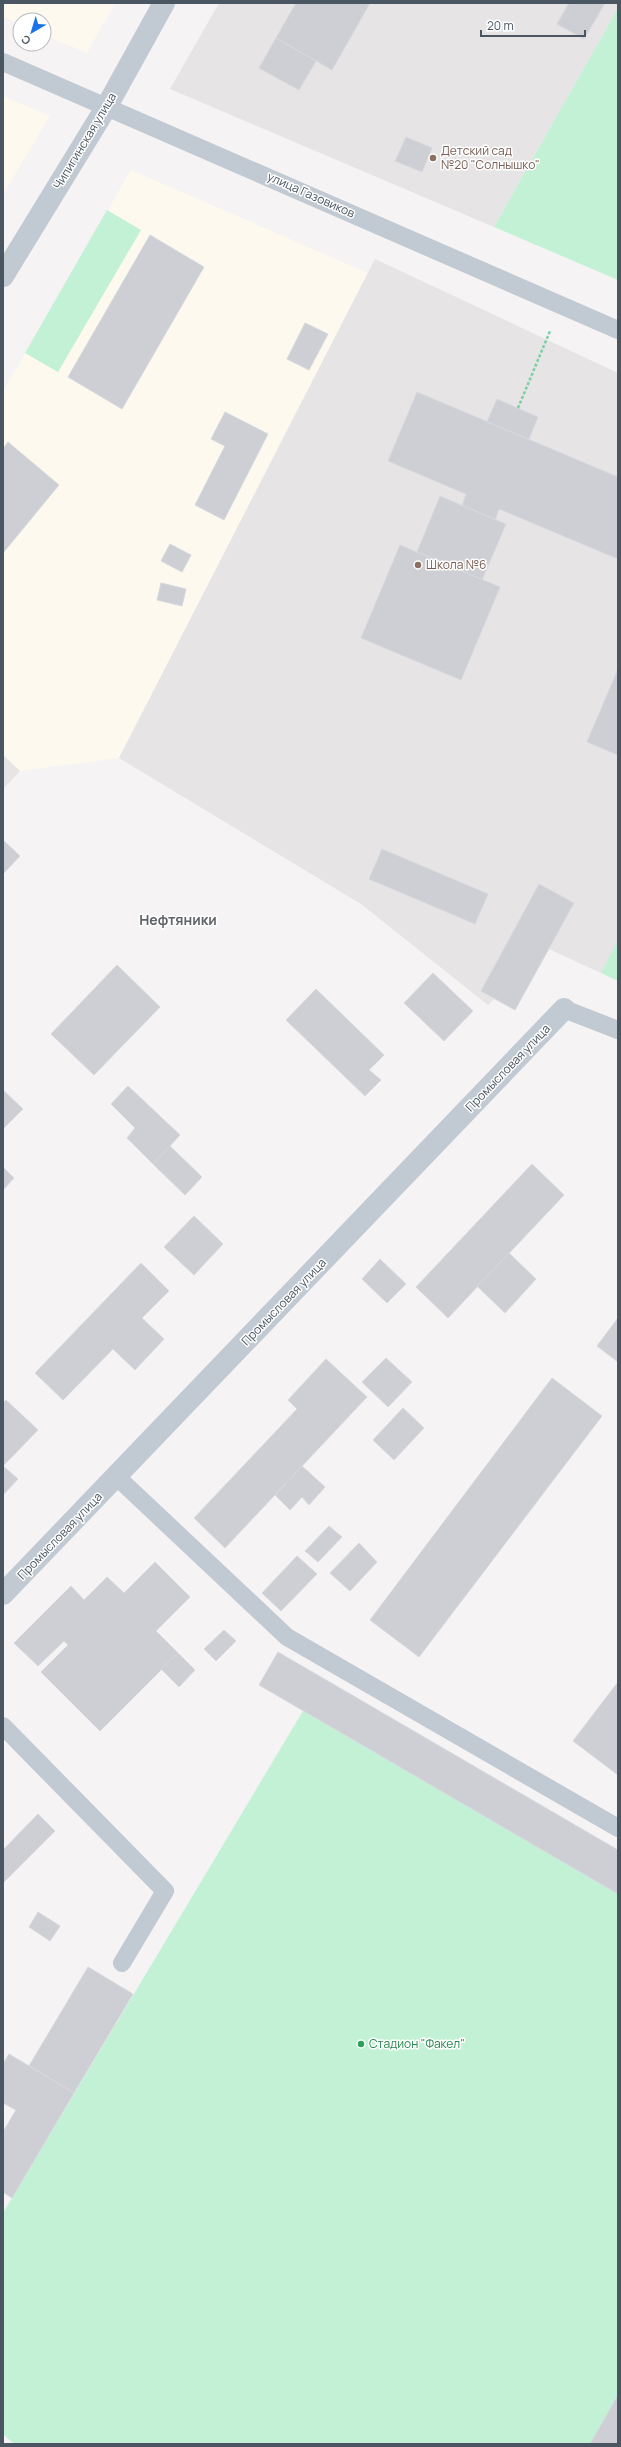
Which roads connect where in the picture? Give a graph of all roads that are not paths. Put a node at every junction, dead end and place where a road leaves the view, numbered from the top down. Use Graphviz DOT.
graph roads {
  1 [pos="164,3"];
  2 [pos="3,62"];
  3 [pos="107,106"];
  4 [pos="3,276"];
  5 [pos="618,330"];
  6 [pos="564,1009"];
  7 [pos="618,1030"];
  8 [pos="117,1477"];
  9 [pos="3,1594"];
  10 [pos="3,1726"];
  11 [pos="618,1828"];
  12 [pos="122,1963"];
  1 -- 3 [label="street, Чипигинская улица"];
  2 -- 3 [label="lane, улица Газовиков"];
  3 -- 4 [label="street, Чипигинская улица"];
  3 -- 5 [label="lane, улица Газовиков"];
  6 -- 7 [label="lane"];
  6 -- 8 [label="street, Промысловая улица"];
  8 -- 9 [label="street, Промысловая улица"];
  8 -- 11 [label="lane"];
  10 -- 12 [label="lane"];
}
